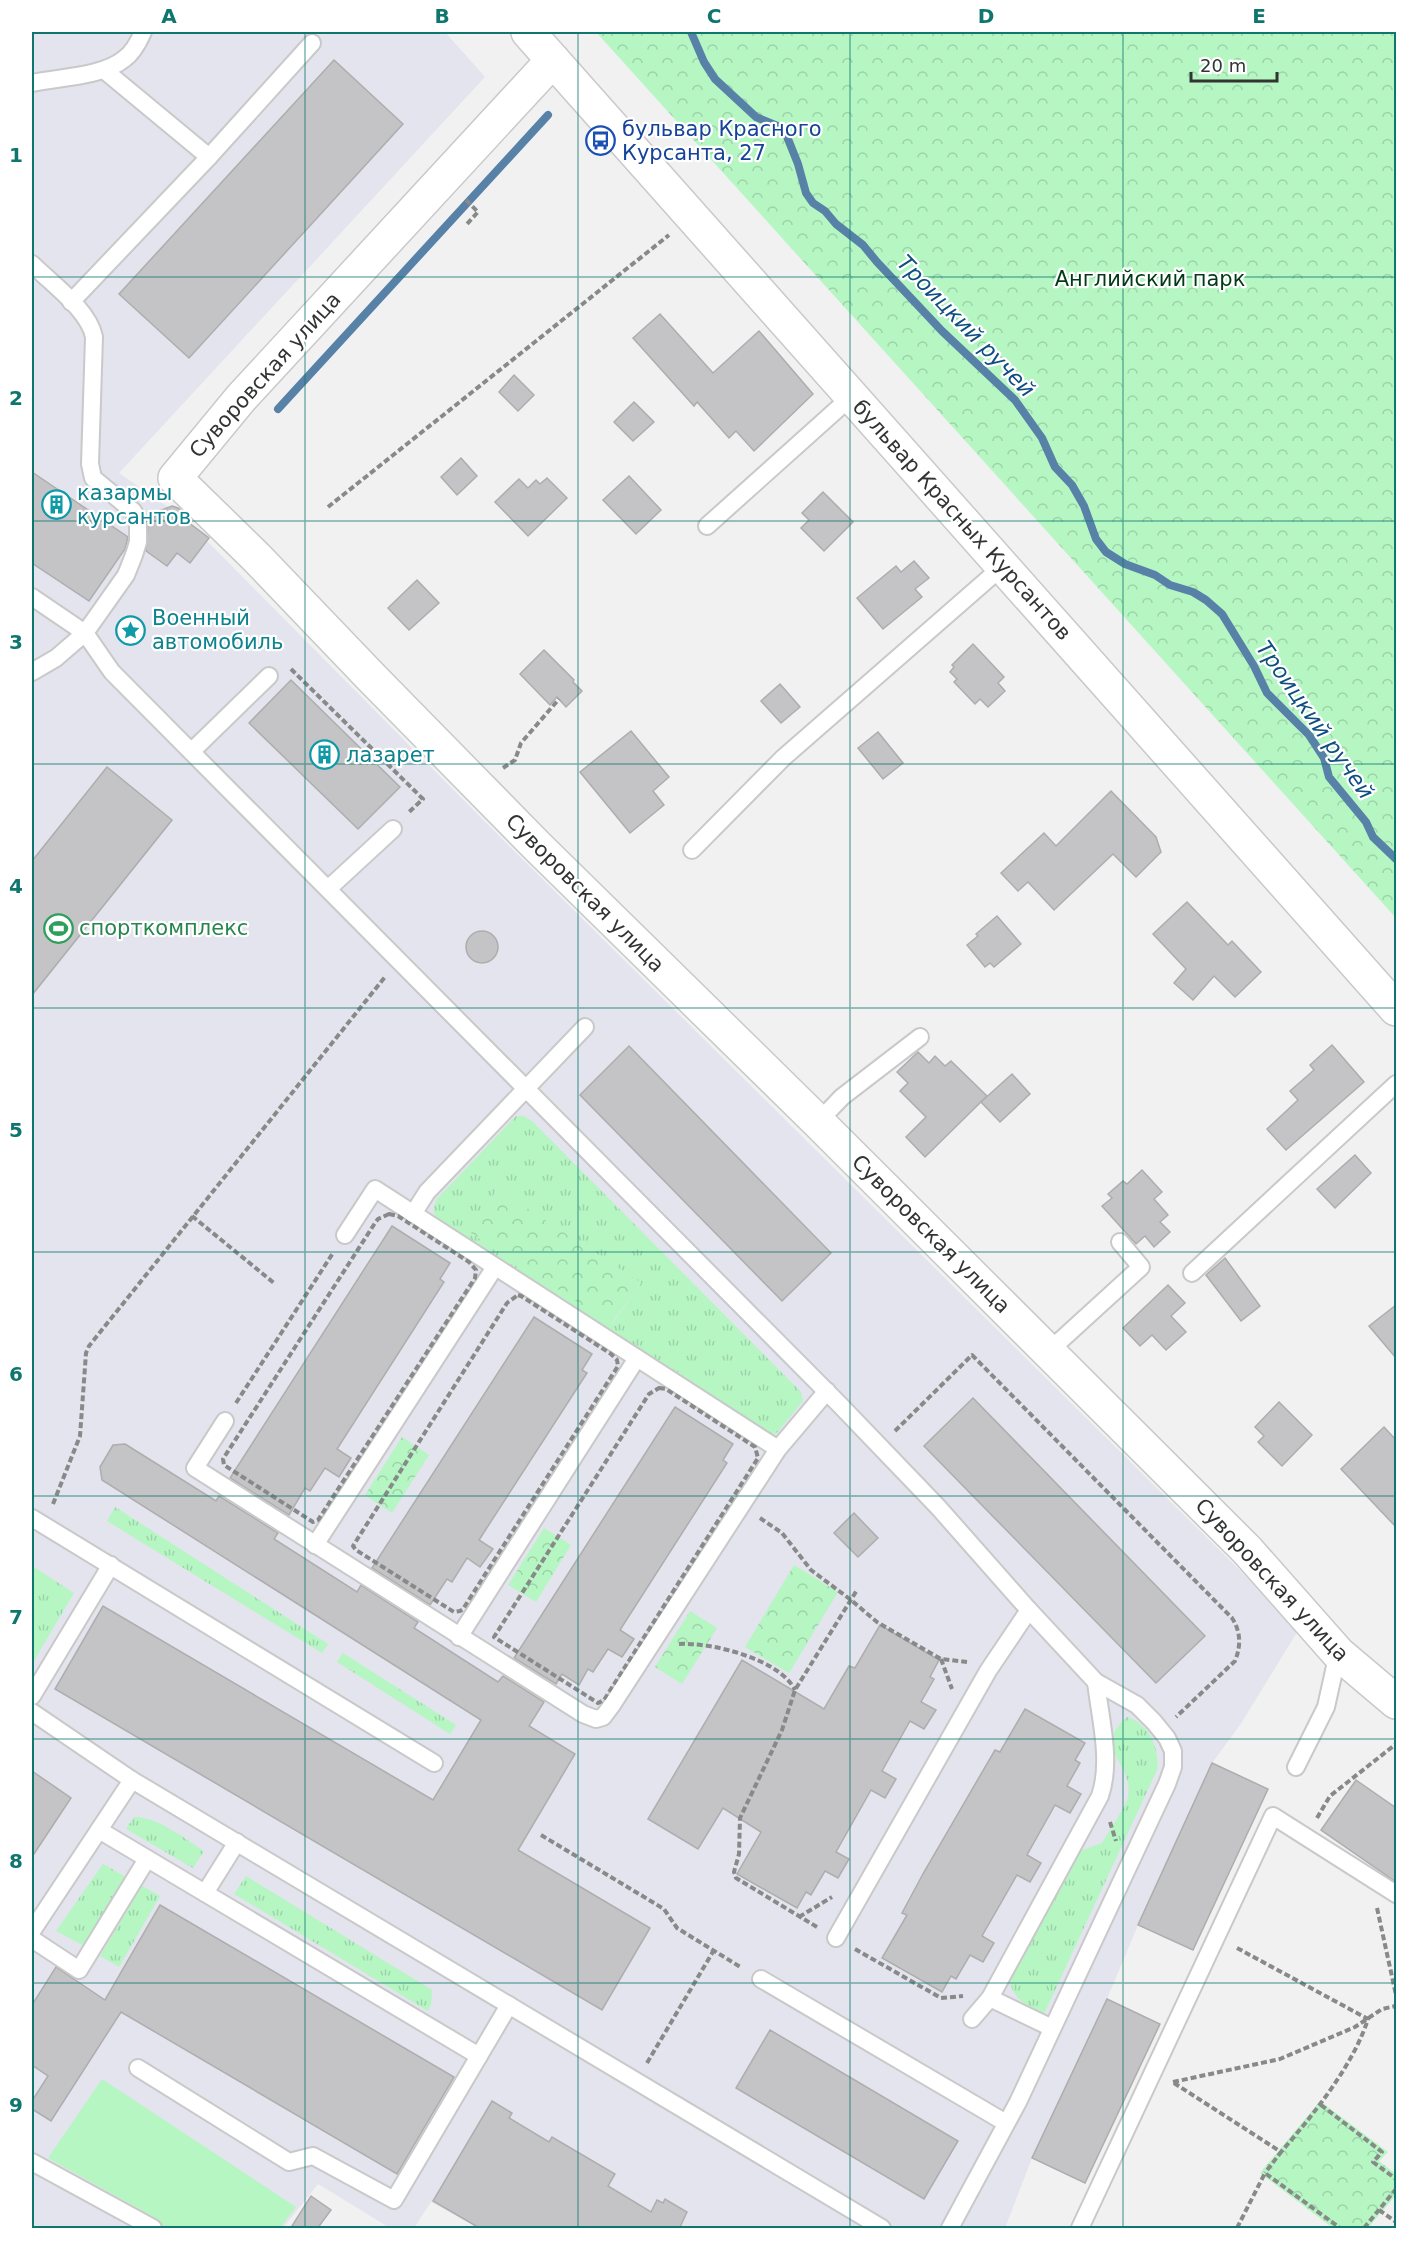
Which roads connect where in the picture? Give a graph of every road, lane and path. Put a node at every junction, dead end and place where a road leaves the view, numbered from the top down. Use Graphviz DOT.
graph roads {
  1 [pos="143,32"];
  2 [pos="528,32"];
  3 [pos="312,43"];
  4 [pos="554,60"];
  5 [pos="104,70"];
  6 [pos="32,83"];
  7 [pos="209,157"];
  8 [pos="471,205"];
  9 [pos="466,225"];
  10 [pos="678,228"];
  11 [pos="32,264"];
  12 [pos="71,302"];
  13 [pos="852,396"];
  14 [pos="328,507"];
  15 [pos="707,526"];
  16 [pos="1003,566"];
  17 [pos="32,597"];
  18 [pos="85,633"];
  19 [pos="32,672"];
  20 [pos="269,676"];
  21 [pos="559,699"];
  22 [pos="192,751"];
  23 [pos="481,789"];
  24 [pos="393,829"];
  25 [pos="692,850"];
  26 [pos="329,888"];
  27 [pos="399,959"];
  28 [pos="1396,1009"];
  29 [pos="585,1027"];
  30 [pos="920,1037"];
  31 [pos="1396,1084"];
  32 [pos="527,1088"];
  33 [pos="818,1122"];
  34 [pos="413,1214"];
  35 [pos="192,1216"];
  36 [pos="345,1235"];
  37 [pos="1120,1242"];
  38 [pos="495,1267"];
  39 [pos="1192,1273"];
  40 [pos="475,1278"];
  41 [pos="274,1283"];
  42 [pos="1049,1352"];
  43 [pos="637,1358"];
  44 [pos="615,1373"];
  45 [pos="827,1392"];
  46 [pos="225,1421"];
  47 [pos="879,1446"];
  48 [pos="778,1449"];
  49 [pos="736,1503"];
  50 [pos="38,1521"];
  51 [pos="315,1545"];
  52 [pos="111,1565"];
  53 [pos="857,1590"];
  54 [pos="851,1600"];
  55 [pos="1029,1610"];
  56 [pos="459,1636"];
  57 [pos="643,1649"];
  58 [pos="1338,1653"];
  59 [pos="941,1659"];
  60 [pos="967,1662"];
  61 [pos="616,1681"];
  62 [pos="1096,1682"];
  63 [pos="609,1683"];
  64 [pos="567,1685"];
  65 [pos="586,1686"];
  66 [pos="953,1694"];
  67 [pos="32,1696"];
  68 [pos="1396,1702"];
  69 [pos="32,1712"];
  70 [pos="1161,1731"];
  71 [pos="1396,1744"];
  72 [pos="434,1763"];
  73 [pos="1296,1767"];
  74 [pos="132,1780"];
  75 [pos="1100,1796"];
  76 [pos="99,1830"];
  77 [pos="541,1835"];
  78 [pos="1306,1838"];
  79 [pos="237,1842"];
  80 [pos="147,1859"];
  81 [pos="1124,1877"];
  82 [pos="1370,1878"];
  83 [pos="205,1893"];
  84 [pos="1396,1894"];
  85 [pos="32,1931"];
  86 [pos="1217,1937"];
  87 [pos="836,1938"];
  88 [pos="32,1939"];
  89 [pos="714,1950"];
  90 [pos="761,1979"];
  91 [pos="1396,1995"];
  92 [pos="990,1998"];
  93 [pos="509,2005"];
  94 [pos="1396,2006"];
  95 [pos="972,2019"];
  96 [pos="1368,2019"];
  97 [pos="1052,2028"];
  98 [pos="479,2056"];
  99 [pos="138,2068"];
  100 [pos="1154,2072"];
  101 [pos="636,2081"];
  102 [pos="1174,2083"];
  103 [pos="1321,2105"];
  104 [pos="1006,2123"];
  105 [pos="1281,2152"];
  106 [pos="32,2162"];
  107 [pos="1265,2173"];
  108 [pos="1396,2179"];
  109 [pos="1396,2189"];
  110 [pos="1379,2210"];
  111 [pos="1396,2222"];
  112 [pos="1083,2224"];
  113 [pos="153,2229"];
  114 [pos="882,2229"];
  115 [pos="950,2229"];
  116 [pos="1100,2229"];
  117 [pos="1237,2229"];
  118 [pos="1340,2229"];
  119 [pos="1364,2229"];
  1 -- 5 [label="lane"];
  2 -- 4 [label="street, бульвар Красных Курсантов"];
  3 -- 7 [label="lane"];
  4 -- 13 [label="street, бульвар Красных Курсантов"];
  4 -- 23 [label="street, Суворовская улица"];
  5 -- 6 [label="lane"];
  5 -- 7 [label="lane"];
  7 -- 12 [label="lane"];
  8 -- 9 [label="path"];
  10 -- 14 [label="path"];
  11 -- 12 [label="lane"];
  12 -- 18 [label="lane"];
  13 -- 15 [label="lane"];
  13 -- 16 [label="street, бульвар Красных Курсантов"];
  16 -- 25 [label="lane"];
  16 -- 28 [label="street, бульвар Красных Курсантов"];
  17 -- 18 [label="lane"];
  18 -- 19 [label="lane"];
  18 -- 22 [label="lane"];
  20 -- 22 [label="lane"];
  20 -- 24 [label="path"];
  21 -- 23 [label="path"];
  22 -- 26 [label="lane"];
  23 -- 33 [label="street, Суворовская улица"];
  24 -- 26 [label="lane"];
  26 -- 27 [label="lane"];
  27 -- 32 [label="lane"];
  27 -- 35 [label="path"];
  29 -- 32 [label="lane"];
  30 -- 33 [label="lane"];
  31 -- 39 [label="lane"];
  32 -- 34 [label="lane"];
  32 -- 45 [label="lane"];
  33 -- 42 [label="street, Суворовская улица"];
  34 -- 36 [label="lane"];
  34 -- 38 [label="lane"];
  35 -- 41 [label="path"];
  35 -- 50 [label="path"];
  36 -- 46 [label="path"];
  37 -- 42 [label="lane"];
  38 -- 43 [label="lane"];
  38 -- 51 [label="lane"];
  40 -- 40 [label="path"];
  42 -- 58 [label="street, Суворовская улица"];
  43 -- 48 [label="lane"];
  43 -- 56 [label="lane"];
  44 -- 44 [label="path"];
  45 -- 47 [label="lane"];
  45 -- 48 [label="lane"];
  46 -- 51 [label="lane"];
  47 -- 55 [label="lane"];
  47 -- 70 [label="path"];
  48 -- 49 [label="lane"];
  49 -- 54 [label="path"];
  49 -- 57 [label="lane"];
  49 -- 57 [label="path"];
  49 -- 64 [label="path"];
  50 -- 52 [label="lane"];
  51 -- 56 [label="lane"];
  52 -- 67 [label="lane"];
  52 -- 72 [label="lane"];
  53 -- 54 [label="path"];
  54 -- 57 [label="path"];
  54 -- 59 [label="path"];
  55 -- 62 [label="lane"];
  55 -- 87 [label="lane"];
  56 -- 57 [label="lane"];
  57 -- 61 [label="path"];
  58 -- 68 [label="street, Суворовская улица"];
  58 -- 73 [label="lane"];
  59 -- 60 [label="path"];
  59 -- 66 [label="path"];
  61 -- 63 [label="path"];
  61 -- 64 [label="path"];
  62 -- 70 [label="lane"];
  62 -- 75 [label="lane"];
  64 -- 65 [label="path"];
  69 -- 74 [label="lane"];
  70 -- 81 [label="lane"];
  71 -- 78 [label="path"];
  74 -- 76 [label="lane"];
  74 -- 79 [label="lane"];
  75 -- 81 [label="path"];
  75 -- 92 [label="lane"];
  76 -- 80 [label="lane"];
  76 -- 85 [label="lane"];
  77 -- 89 [label="path"];
  78 -- 82 [label="lane"];
  78 -- 86 [label="lane"];
  79 -- 83 [label="lane"];
  79 -- 93 [label="lane"];
  80 -- 83 [label="lane"];
  80 -- 88 [label="lane"];
  81 -- 97 [label="lane"];
  82 -- 84 [label="lane"];
  82 -- 91 [label="path"];
  83 -- 98 [label="lane"];
  86 -- 96 [label="path"];
  86 -- 100 [label="lane"];
  89 -- 90 [label="path"];
  89 -- 101 [label="path"];
  90 -- 104 [label="lane"];
  92 -- 95 [label="lane"];
  92 -- 97 [label="lane"];
  93 -- 98 [label="lane"];
  93 -- 101 [label="lane"];
  94 -- 96 [label="path"];
  96 -- 102 [label="path"];
  96 -- 103 [label="path"];
  97 -- 104 [label="lane"];
  98 -- 99 [label="lane"];
  100 -- 102 [label="path"];
  100 -- 112 [label="lane"];
  101 -- 114 [label="lane"];
  102 -- 105 [label="path"];
  103 -- 105 [label="path"];
  103 -- 108 [label="path"];
  104 -- 115 [label="lane"];
  105 -- 107 [label="path"];
  106 -- 113 [label="lane"];
  107 -- 117 [label="path"];
  107 -- 118 [label="path"];
  109 -- 110 [label="path"];
  110 -- 111 [label="path"];
  110 -- 119 [label="path"];
  112 -- 116 [label="lane"];
}
